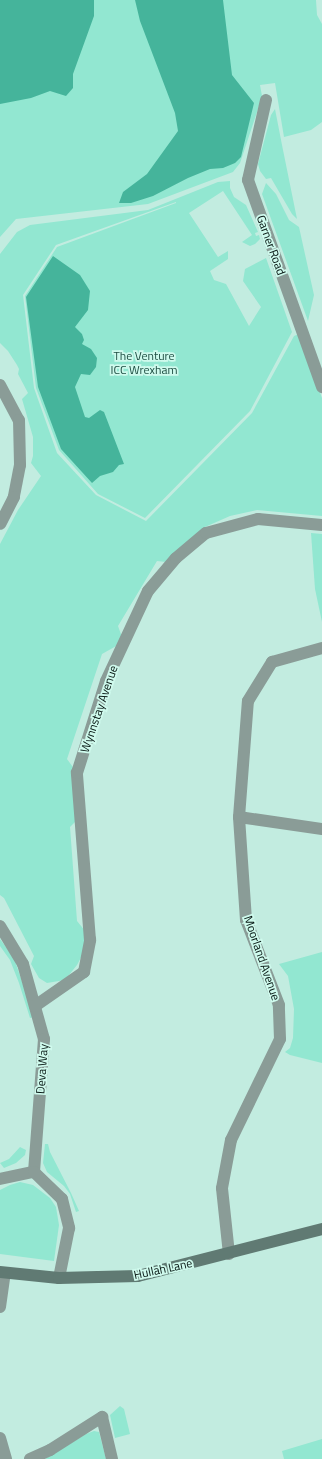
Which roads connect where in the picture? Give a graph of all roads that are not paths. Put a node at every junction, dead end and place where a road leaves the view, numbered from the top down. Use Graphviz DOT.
graph roads {
  1 [pos="266,100"];
  2 [pos="0,385"];
  3 [pos="322,387"];
  4 [pos="0,524"];
  5 [pos="322,525"];
  6 [pos="322,648"];
  7 [pos="239,817"];
  8 [pos="322,829"];
  9 [pos="0,926"];
  10 [pos="35,1006"];
  11 [pos="34,1172"];
  12 [pos="0,1179"];
  13 [pos="322,1229"];
  14 [pos="229,1254"];
  15 [pos="2,1273"];
  16 [pos="59,1278"];
  17 [pos="0,1307"];
  18 [pos="0,1438"];
  19 [pos="6,1459"];
  20 [pos="30,1459"];
  21 [pos="112,1459"];
  1 -- 3 [label="street, Garner Road"];
  2 -- 4 [label="street"];
  5 -- 10 [label="street, Wynnstay Avenue"];
  6 -- 7 [label="street, Moorland Avenue"];
  7 -- 8 [label="street"];
  7 -- 14 [label="street, Moorland Avenue"];
  9 -- 10 [label="street, Deva Way"];
  10 -- 11 [label="street, Deva Way"];
  11 -- 12 [label="street"];
  11 -- 16 [label="street"];
  13 -- 14 [label="street, Hullah Lane"];
  14 -- 16 [label="street, Hullah Lane"];
  15 -- 16 [label="street, Hullah Lane"];
  15 -- 17 [label="street"];
  18 -- 19 [label="street"];
  20 -- 21 [label="street"];
}
